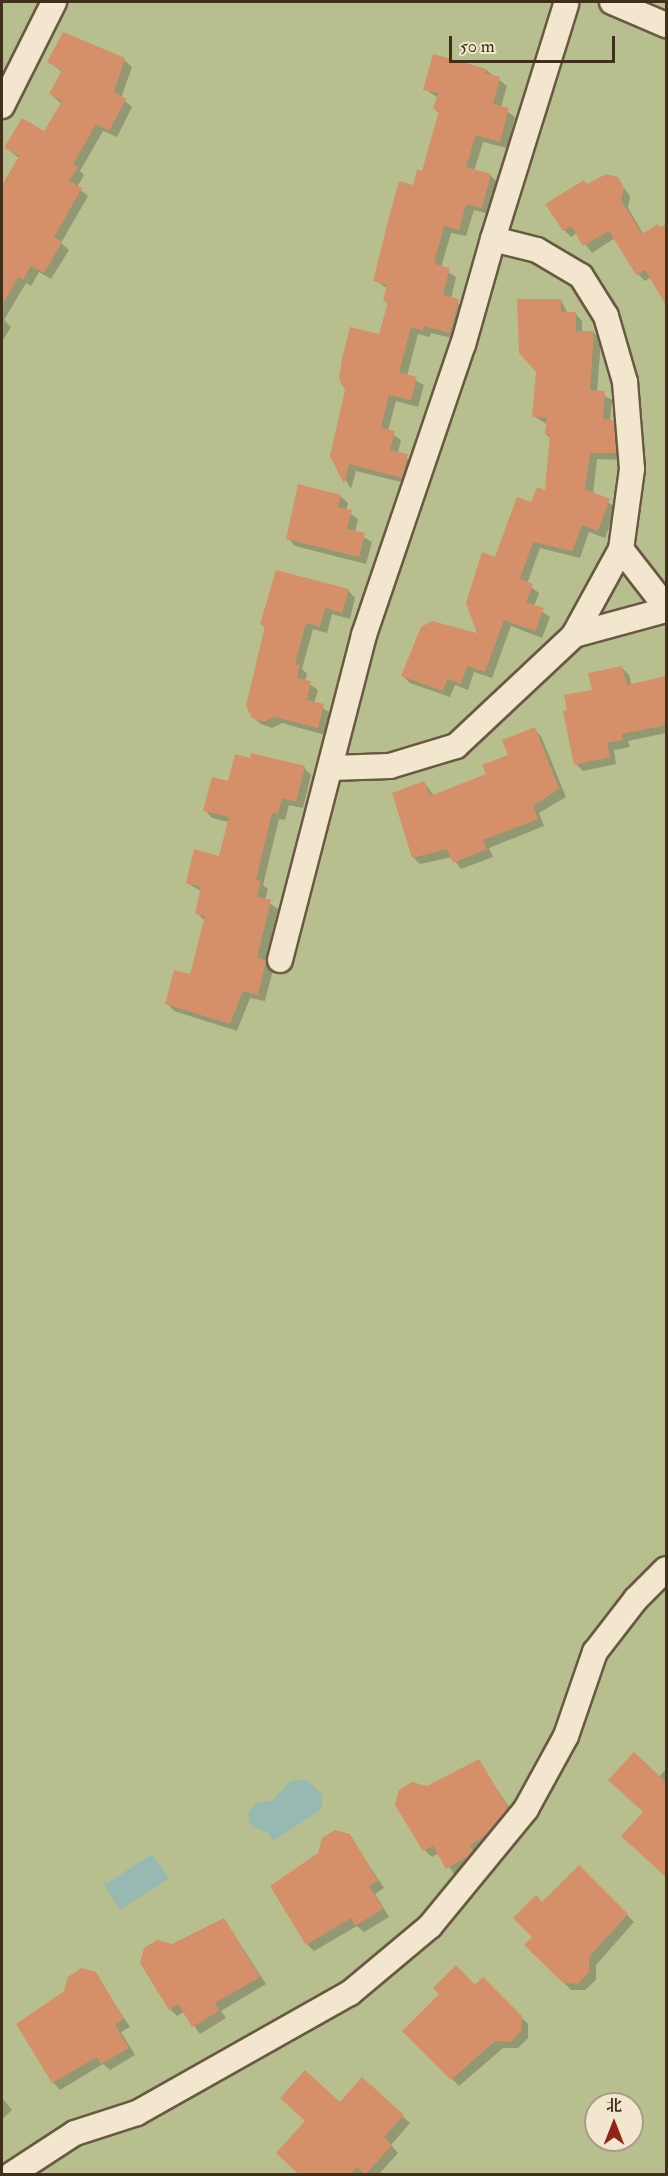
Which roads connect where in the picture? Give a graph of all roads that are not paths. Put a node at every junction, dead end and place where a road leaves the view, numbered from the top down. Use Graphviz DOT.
graph roads {
  1 [pos="54,2"];
  2 [pos="612,2"];
  3 [pos="566,4"];
  4 [pos="666,25"];
  5 [pos="2,106"];
  6 [pos="493,239"];
  7 [pos="621,549"];
  8 [pos="666,608"];
  9 [pos="573,635"];
  10 [pos="332,768"];
  11 [pos="280,960"];
  12 [pos="666,1569"];
  13 [pos="12,2175"];
  1 -- 5 [label="street"];
  2 -- 4 [label="street"];
  3 -- 6 [label="street"];
  6 -- 7 [label="street"];
  6 -- 10 [label="street"];
  7 -- 8 [label="street"];
  7 -- 9 [label="street"];
  8 -- 9 [label="street"];
  9 -- 10 [label="street"];
  10 -- 11 [label="street"];
  12 -- 13 [label="street"];
}
